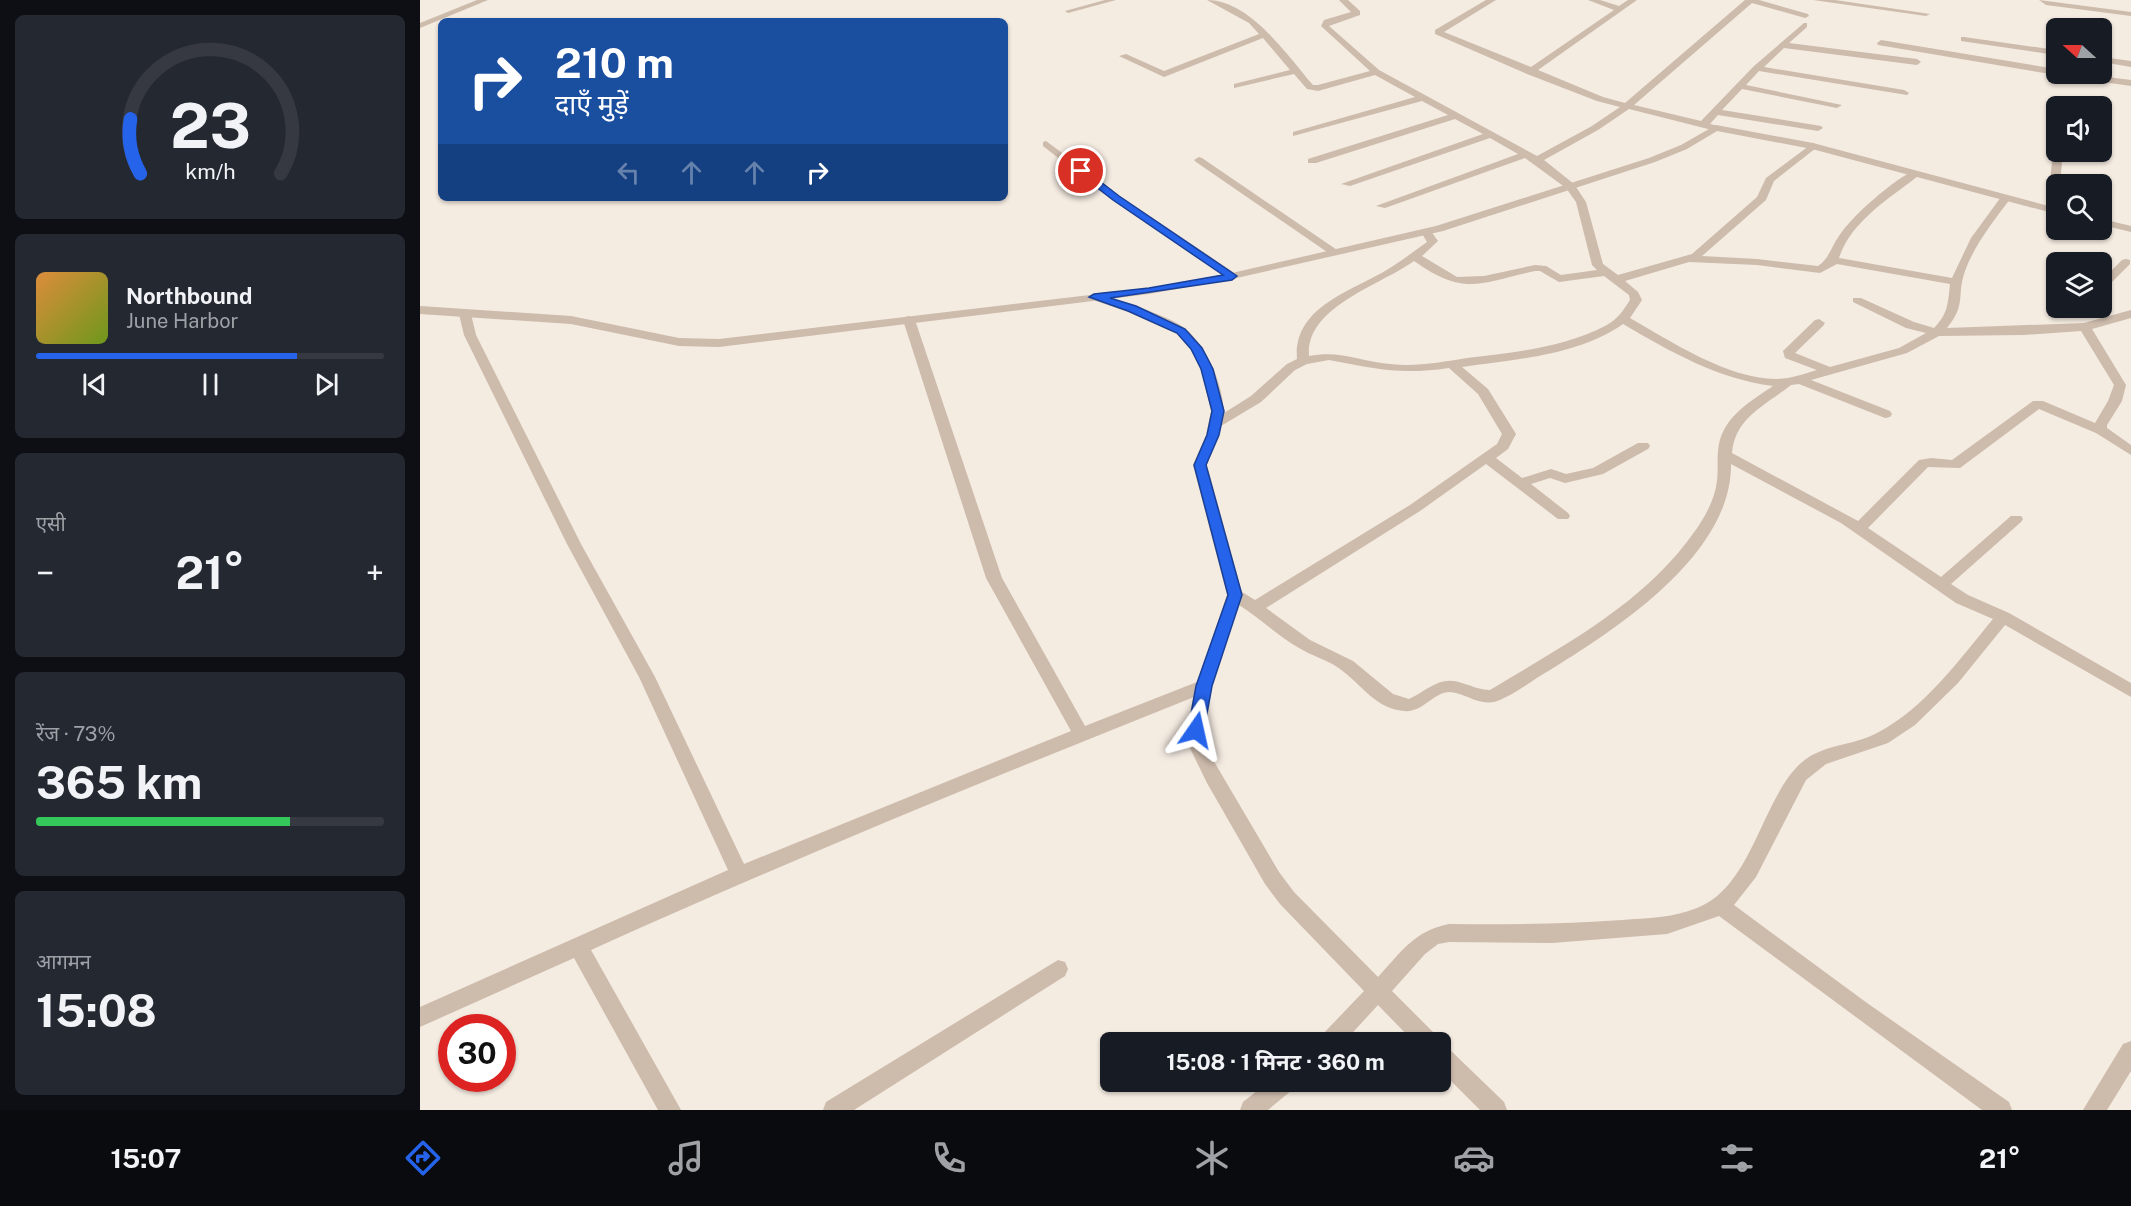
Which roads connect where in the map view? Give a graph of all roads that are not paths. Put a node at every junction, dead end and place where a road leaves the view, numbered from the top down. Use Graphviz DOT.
graph roads {
  1 [pos="484,0"];
  2 [pos="1113,0"];
  3 [pos="1229,0"];
  4 [pos="1343,0"];
  5 [pos="1492,0"];
  6 [pos="1592,0"];
  7 [pos="1633,0"];
  8 [pos="1750,0"];
  9 [pos="1817,0"];
  10 [pos="2043,0"];
  11 [pos="1215,2"];
  12 [pos="1620,9"];
  13 [pos="1068,11"];
  14 [pos="1926,14"];
  15 [pos="2131,14"];
  16 [pos="440,18"];
  17 [pos="438,19"];
  18 [pos="420,26"];
  19 [pos="1264,34"];
  20 [pos="1964,39"];
  21 [pos="1881,43"];
  22 [pos="1781,45"];
  23 [pos="2046,51"];
  24 [pos="1123,56"];
  25 [pos="2112,61"];
  26 [pos="1917,62"];
  27 [pos="2131,64"];
  28 [pos="1757,68"];
  29 [pos="2046,70"];
  30 [pos="1296,71"];
  31 [pos="1376,72"];
  32 [pos="1530,72"];
  33 [pos="2112,80"];
  34 [pos="2131,83"];
  35 [pos="1238,86"];
  36 [pos="1740,86"];
  37 [pos="1904,93"];
  38 [pos="1422,98"];
  39 [pos="1837,105"];
  40 [pos="1626,106"];
  41 [pos="1716,112"];
  42 [pos="1454,116"];
  43 [pos="1704,123"];
  44 [pos="1716,128"];
  45 [pos="1818,128"];
  46 [pos="1296,134"];
  47 [pos="1491,135"];
  48 [pos="1046,144"];
  49 [pos="1813,146"];
  50 [pos="1527,154"];
  51 [pos="1537,159"];
  52 [pos="1199,160"];
  53 [pos="1312,161"];
  54 [pos="1914,174"];
  55 [pos="1346,184"];
  56 [pos="1570,186"];
  57 [pos="2005,199"];
  58 [pos="1381,206"];
  59 [pos="2046,209"];
  60 [pos="2112,224"];
  61 [pos="2131,229"];
  62 [pos="1426,232"];
  63 [pos="1334,252"];
  64 [pos="1414,256"];
  65 [pos="1692,259"];
  66 [pos="1832,262"];
  67 [pos="2126,262"];
  68 [pos="1606,272"];
  69 [pos="1232,276"];
  70 [pos="2112,276"];
  71 [pos="1618,279"];
  72 [pos="1956,282"];
  73 [pos="1094,297"];
  74 [pos="1857,300"];
  75 [pos="422,312"];
  76 [pos="465,314"];
  77 [pos="2131,314"];
  78 [pos="2101,318"];
  79 [pos="1623,319"];
  80 [pos="909,320"];
  81 [pos="2103,322"];
  82 [pos="1819,323"];
  83 [pos="2085,327"];
  84 [pos="1934,332"];
  85 [pos="1303,361"];
  86 [pos="1454,366"];
  87 [pos="1830,371"];
  88 [pos="1792,381"];
  89 [pos="1885,414"];
  90 [pos="1216,424"];
  91 [pos="2101,430"];
  92 [pos="1643,446"];
  93 [pos="2131,451"];
  94 [pos="1724,454"];
  95 [pos="1486,457"];
  96 [pos="1520,483"];
  97 [pos="1563,516"];
  98 [pos="2016,519"];
  99 [pos="1859,528"];
  100 [pos="1941,585"];
  101 [pos="1235,595"];
  102 [pos="1256,607"];
  103 [pos="2003,616"];
  104 [pos="1204,686"];
  105 [pos="2131,691"];
  106 [pos="1081,734"];
  107 [pos="739,874"];
  108 [pos="1720,906"];
  109 [pos="578,946"];
  110 [pos="1058,969"];
  111 [pos="1377,991"];
  112 [pos="420,1017"];
  113 [pos="1339,1032"];
  114 [pos="1418,1032"];
  115 [pos="2131,1051"];
  116 [pos="1451,1065"];
  117 [pos="1272,1092"];
  118 [pos="670,1110"];
  119 [pos="834,1110"];
  120 [pos="1251,1110"];
  121 [pos="1496,1110"];
  122 [pos="2001,1110"];
  123 [pos="2094,1110"];
  1 -- 16 [label="street"];
  2 -- 13 [label="lane"];
  3 -- 11 [label="street"];
  4 -- 31 [label="street"];
  5 -- 32 [label="street"];
  6 -- 12 [label="street"];
  7 -- 12 [label="street"];
  8 -- 22 [label="street"];
  8 -- 40 [label="street"];
  9 -- 14 [label="street"];
  10 -- 15 [label="street"];
  11 -- 19 [label="street"];
  12 -- 32 [label="street"];
  17 -- 18 [label="street"];
  19 -- 24 [label="street"];
  19 -- 30 [label="street"];
  20 -- 23 [label="street"];
  21 -- 29 [label="street"];
  22 -- 26 [label="street"];
  22 -- 28 [label="street"];
  25 -- 27 [label="street"];
  28 -- 36 [label="street"];
  28 -- 37 [label="street"];
  30 -- 31 [label="street"];
  30 -- 35 [label="street"];
  31 -- 38 [label="street"];
  32 -- 40 [label="street"];
  33 -- 34 [label="street"];
  36 -- 39 [label="street"];
  36 -- 41 [label="street"];
  38 -- 42 [label="street"];
  38 -- 46 [label="street"];
  40 -- 43 [label="street"];
  40 -- 51 [label="street"];
  41 -- 43 [label="street"];
  41 -- 45 [label="street"];
  42 -- 47 [label="street"];
  42 -- 53 [label="street"];
  43 -- 44 [label="street"];
  44 -- 49 [label="street"];
  44 -- 56 [label="street"];
  47 -- 50 [label="street"];
  47 -- 55 [label="street"];
  48 -- 69 [label="street"];
  49 -- 54 [label="street"];
  49 -- 65 [label="street"];
  50 -- 51 [label="street"];
  50 -- 58 [label="street"];
  51 -- 56 [label="street"];
  52 -- 63 [label="street"];
  54 -- 57 [label="street"];
  54 -- 66 [label="street"];
  56 -- 62 [label="street"];
  56 -- 68 [label="street"];
  57 -- 59 [label="street"];
  57 -- 72 [label="street"];
  60 -- 61 [label="street"];
  62 -- 63 [label="street"];
  62 -- 64 [label="street"];
  63 -- 69 [label="street"];
  64 -- 68 [label="street"];
  64 -- 85 [label="street"];
  65 -- 66 [label="street"];
  65 -- 71 [label="street"];
  66 -- 72 [label="street"];
  67 -- 70 [label="street"];
  68 -- 71 [label="street"];
  69 -- 73 [label="street"];
  71 -- 79 [label="street"];
  72 -- 84 [label="street"];
  73 -- 80 [label="street"];
  73 -- 90 [label="street"];
  74 -- 84 [label="street"];
  75 -- 76 [label="street"];
  76 -- 80 [label="street"];
  76 -- 107 [label="street"];
  77 -- 81 [label="street"];
  78 -- 81 [label="street"];
  79 -- 86 [label="street"];
  79 -- 88 [label="street"];
  80 -- 106 [label="street"];
  81 -- 83 [label="street"];
  82 -- 87 [label="street"];
  83 -- 84 [label="street"];
  83 -- 91 [label="street"];
  84 -- 87 [label="street"];
  85 -- 86 [label="street"];
  85 -- 90 [label="street"];
  86 -- 95 [label="street"];
  87 -- 88 [label="street"];
  88 -- 89 [label="street"];
  88 -- 94 [label="street"];
  90 -- 101 [label="street"];
  91 -- 93 [label="street"];
  91 -- 99 [label="street"];
  92 -- 96 [label="street"];
  94 -- 99 [label="street"];
  94 -- 102 [label="street"];
  95 -- 96 [label="street"];
  95 -- 102 [label="street"];
  96 -- 97 [label="street"];
  98 -- 100 [label="street"];
  99 -- 100 [label="street"];
  100 -- 103 [label="street"];
  101 -- 102 [label="street"];
  101 -- 104 [label="street"];
  103 -- 105 [label="street"];
  103 -- 108 [label="street"];
  104 -- 106 [label="street"];
  104 -- 111 [label="street"];
  106 -- 107 [label="street"];
  107 -- 109 [label="street"];
  108 -- 111 [label="street"];
  108 -- 122 [label="street"];
  109 -- 112 [label="street"];
  109 -- 118 [label="street"];
  110 -- 119 [label="street"];
  111 -- 113 [label="street"];
  111 -- 114 [label="street"];
  115 -- 123 [label="street"];
  116 -- 121 [label="street"];
  117 -- 120 [label="street"];
}
